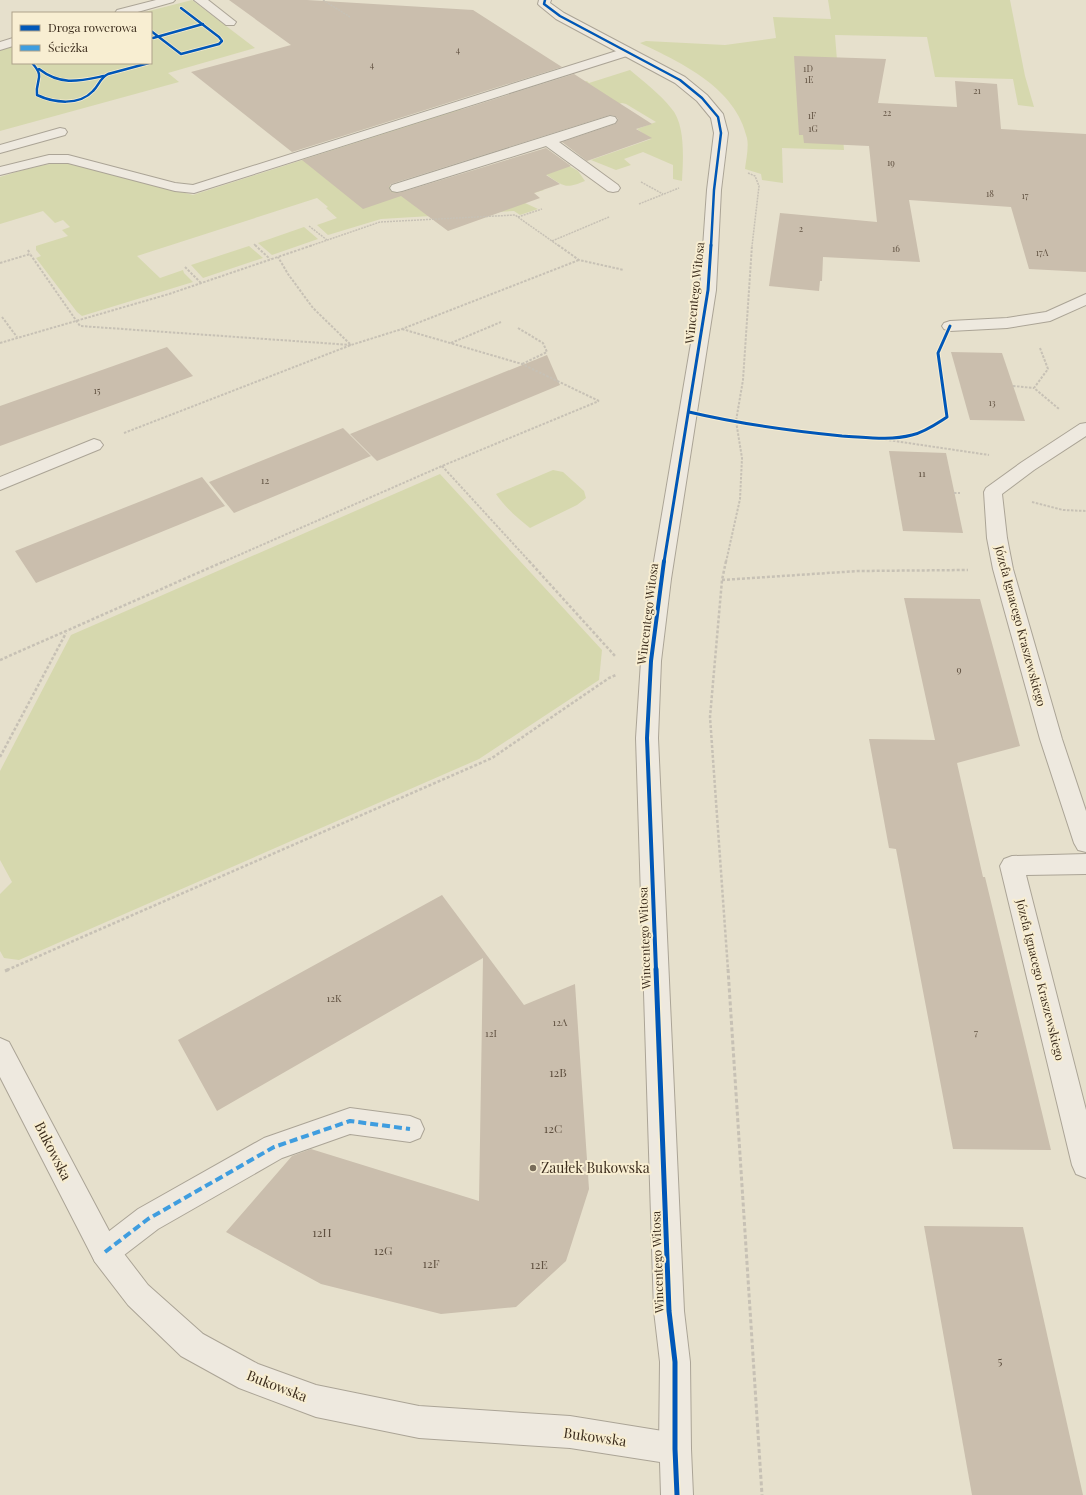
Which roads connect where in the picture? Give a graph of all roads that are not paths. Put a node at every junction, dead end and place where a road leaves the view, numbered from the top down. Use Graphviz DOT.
graph roads {
  1 [pos="169,0"];
  2 [pos="200,0"];
  3 [pos="545,0"];
  4 [pos="125,12"];
  5 [pos="230,22"];
  6 [pos="12,42"];
  7 [pos="0,46"];
  8 [pos="626,52"];
  9 [pos="610,120"];
  10 [pos="60,132"];
  11 [pos="549,141"];
  12 [pos="2,148"];
  13 [pos="21,165"];
  14 [pos="0,171"];
  15 [pos="397,188"];
  16 [pos="613,188"];
  17 [pos="1086,299"];
  18 [pos="950,326"];
  19 [pos="1086,428"];
  20 [pos="94,445"];
  21 [pos="0,484"];
  22 [pos="1086,843"];
  23 [pos="1086,864"];
  24 [pos="0,1050"];
  25 [pos="410,1129"];
  26 [pos="1086,1165"];
  27 [pos="105,1252"];
  28 [pos="675,1449"];
  29 [pos="677,1495"];
  1 -- 4 [label="street"];
  2 -- 5 [label="street"];
  3 -- 8 [label="street, Wincentego Witosa"];
  6 -- 7 [label="street"];
  8 -- 13 [label="street"];
  8 -- 28 [label="street, Wincentego Witosa"];
  9 -- 11 [label="street"];
  10 -- 12 [label="street"];
  11 -- 15 [label="street"];
  11 -- 16 [label="street"];
  12 -- 13 [label="street"];
  13 -- 14 [label="street"];
  17 -- 18 [label="street"];
  19 -- 22 [label="street, Józefa Ignacego Kraszewskiego"];
  20 -- 21 [label="street"];
  23 -- 26 [label="street, Józefa Ignacego Kraszewskiego"];
  24 -- 27 [label="street, Bukowska"];
  25 -- 27 [label="street"];
  27 -- 28 [label="street, Bukowska"];
  28 -- 29 [label="street"];
}
